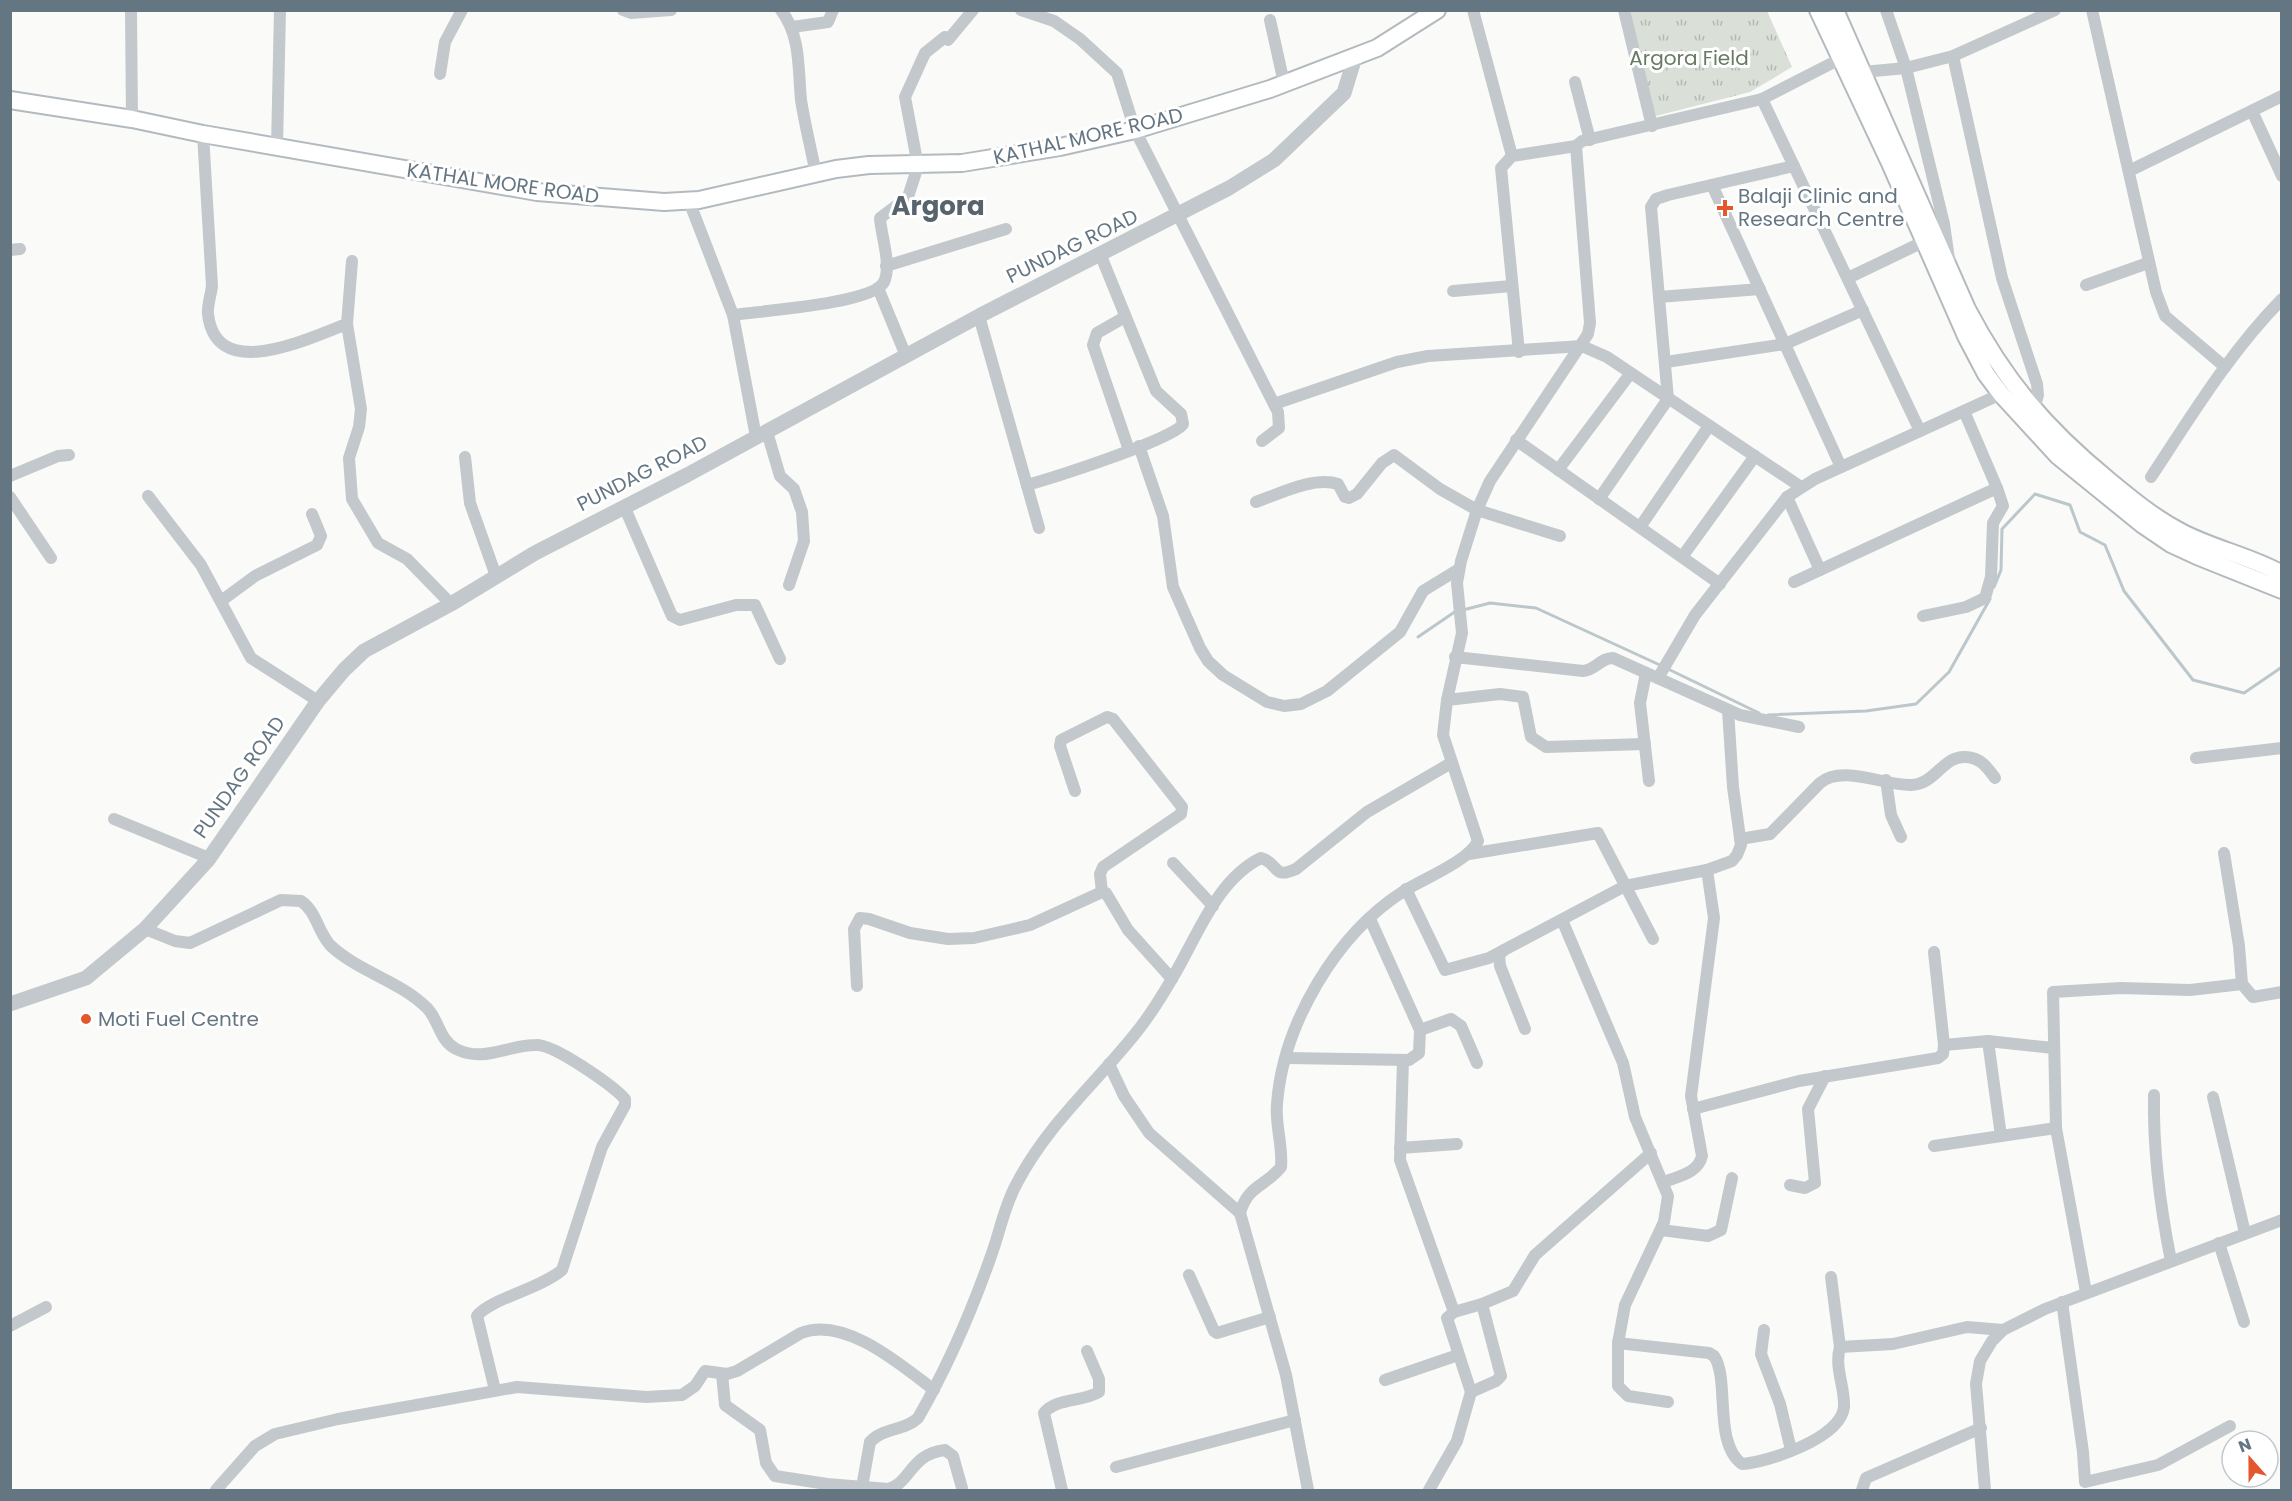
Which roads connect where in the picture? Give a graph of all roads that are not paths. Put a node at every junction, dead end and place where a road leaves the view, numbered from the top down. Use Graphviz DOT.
graph roads {
  1 [pos="130,10"];
  2 [pos="280,10"];
  3 [pos="462,10"];
  4 [pos="623,10"];
  5 [pos="671,10"];
  6 [pos="781,10"];
  7 [pos="833,10"];
  8 [pos="973,10"];
  9 [pos="1021,10"];
  10 [pos="1473,10"];
  11 [pos="1624,10"];
  12 [pos="1818,10"];
  13 [pos="1835,10"];
  14 [pos="1886,10"];
  15 [pos="2055,10"];
  16 [pos="2092,10"];
  17 [pos="1431,13"];
  18 [pos="1270,20"];
  19 [pos="792,27"];
  20 [pos="1953,56"];
  21 [pos="1355,57"];
  22 [pos="1840,59"];
  23 [pos="1906,68"];
  24 [pos="1863,72"];
  25 [pos="440,74"];
  26 [pos="1575,82"];
  27 [pos="1284,83"];
  28 [pos="2282,96"];
  29 [pos="1762,99"];
  30 [pos="10,100"];
  31 [pos="2252,111"];
  32 [pos="132,119"];
  33 [pos="1652,126"];
  34 [pos="1135,130"];
  35 [pos="203,134"];
  36 [pos="1590,140"];
  37 [pos="277,146"];
  38 [pos="1576,146"];
  39 [pos="1512,156"];
  40 [pos="918,166"];
  41 [pos="1794,166"];
  42 [pos="2128,171"];
  43 [pos="816,174"];
  44 [pos="2282,176"];
  45 [pos="1712,185"];
  46 [pos="689,201"];
  47 [pos="1180,216"];
  48 [pos="1006,229"];
  49 [pos="1923,242"];
  50 [pos="1101,256"];
  51 [pos="352,261"];
  52 [pos="2148,263"];
  53 [pos="886,266"];
  54 [pos="1949,270"];
  55 [pos="1848,278"];
  56 [pos="2086,285"];
  57 [pos="1512,286"];
  58 [pos="878,288"];
  59 [pos="1760,289"];
  60 [pos="1453,291"];
  61 [pos="1659,297"];
  62 [pos="2282,300"];
  63 [pos="1863,310"];
  64 [pos="733,315"];
  65 [pos="979,316"];
  66 [pos="1125,317"];
  67 [pos="347,324"];
  68 [pos="1785,344"];
  69 [pos="1582,346"];
  70 [pos="1519,351"];
  71 [pos="906,356"];
  72 [pos="1666,362"];
  73 [pos="2225,367"];
  74 [pos="1630,374"];
  75 [pos="2001,394"];
  76 [pos="1668,399"];
  77 [pos="1274,404"];
  78 [pos="2034,410"];
  79 [pos="1964,411"];
  80 [pos="1709,426"];
  81 [pos="1920,431"];
  82 [pos="761,434"];
  83 [pos="1516,440"];
  84 [pos="1262,441"];
  85 [pos="1134,448"];
  86 [pos="69,455"];
  87 [pos="1755,456"];
  88 [pos="465,457"];
  89 [pos="1841,468"];
  90 [pos="1558,470"];
  91 [pos="10,476"];
  92 [pos="2151,477"];
  93 [pos="1027,485"];
  94 [pos="1800,487"];
  95 [pos="1997,488"];
  96 [pos="148,496"];
  97 [pos="10,497"];
  98 [pos="1787,497"];
  99 [pos="1599,499"];
  100 [pos="1256,502"];
  101 [pos="624,506"];
  102 [pos="1477,510"];
  103 [pos="312,514"];
  104 [pos="1640,527"];
  105 [pos="1039,528"];
  106 [pos="1560,536"];
  107 [pos="1682,557"];
  108 [pos="51,558"];
  109 [pos="1459,569"];
  110 [pos="1820,570"];
  111 [pos="2282,574"];
  112 [pos="496,576"];
  113 [pos="1794,582"];
  114 [pos="1720,584"];
  115 [pos="789,585"];
  116 [pos="2282,590"];
  117 [pos="221,601"];
  118 [pos="452,603"];
  119 [pos="1923,616"];
  120 [pos="1455,657"];
  121 [pos="780,659"];
  122 [pos="1646,673"];
  123 [pos="1660,674"];
  124 [pos="1447,700"];
  125 [pos="318,701"];
  126 [pos="1728,710"];
  127 [pos="1800,727"];
  128 [pos="1645,744"];
  129 [pos="2282,748"];
  130 [pos="2196,758"];
  131 [pos="1451,763"];
  132 [pos="1995,778"];
  133 [pos="1886,780"];
  134 [pos="1649,781"];
  135 [pos="1075,791"];
  136 [pos="114,819"];
  137 [pos="1901,837"];
  138 [pos="1740,839"];
  139 [pos="2224,853"];
  140 [pos="1469,854"];
  141 [pos="209,858"];
  142 [pos="1173,863"];
  143 [pos="1707,870"];
  144 [pos="1625,886"];
  145 [pos="1407,889"];
  146 [pos="1102,892"];
  147 [pos="1213,906"];
  148 [pos="1370,919"];
  149 [pos="1562,920"];
  150 [pos="145,929"];
  151 [pos="1653,939"];
  152 [pos="1504,950"];
  153 [pos="1934,952"];
  154 [pos="1172,979"];
  155 [pos="2242,984"];
  156 [pos="857,986"];
  157 [pos="2282,992"];
  158 [pos="10,1004"];
  159 [pos="1526,1029"];
  160 [pos="1420,1030"];
  161 [pos="1988,1041"];
  162 [pos="1944,1045"];
  163 [pos="2053,1048"];
  164 [pos="1287,1058"];
  165 [pos="1402,1060"];
  166 [pos="1477,1063"];
  167 [pos="1109,1064"];
  168 [pos="1825,1076"];
  169 [pos="2154,1095"];
  170 [pos="2213,1097"];
  171 [pos="1693,1109"];
  172 [pos="2056,1128"];
  173 [pos="2001,1136"];
  174 [pos="1456,1144"];
  175 [pos="1934,1146"];
  176 [pos="1400,1148"];
  177 [pos="1651,1153"];
  178 [pos="1732,1178"];
  179 [pos="1664,1182"];
  180 [pos="1790,1185"];
  181 [pos="1240,1213"];
  182 [pos="2282,1220"];
  183 [pos="1661,1230"];
  184 [pos="2245,1233"];
  185 [pos="2219,1243"];
  186 [pos="2171,1261"];
  187 [pos="1189,1275"];
  188 [pos="1831,1277"];
  189 [pos="2086,1292"];
  190 [pos="2062,1302"];
  191 [pos="1482,1304"];
  192 [pos="46,1307"];
  193 [pos="1454,1312"];
  194 [pos="1270,1317"];
  195 [pos="2244,1322"];
  196 [pos="10,1326"];
  197 [pos="1764,1330"];
  198 [pos="2003,1330"];
  199 [pos="1618,1342"];
  200 [pos="1840,1347"];
  201 [pos="1087,1351"];
  202 [pos="1458,1355"];
  203 [pos="722,1374"];
  204 [pos="1385,1380"];
  205 [pos="495,1390"];
  206 [pos="934,1390"];
  207 [pos="1471,1392"];
  208 [pos="1668,1402"];
  209 [pos="1295,1420"];
  210 [pos="2230,1426"];
  211 [pos="1981,1428"];
  212 [pos="1791,1450"];
  213 [pos="1116,1467"];
  214 [pos="819,1487"];
  215 [pos="862,1487"];
  216 [pos="962,1488"];
  217 [pos="216,1491"];
  218 [pos="1062,1491"];
  219 [pos="1308,1491"];
  220 [pos="1429,1491"];
  221 [pos="1862,1491"];
  222 [pos="1986,1491"];
  1 -- 32 [label="street"];
  2 -- 37 [label="street"];
  3 -- 25 [label="street"];
  4 -- 5 [label="street"];
  6 -- 19 [label="street"];
  7 -- 19 [label="street"];
  8 -- 40 [label="street"];
  9 -- 34 [label="street"];
  10 -- 39 [label="street"];
  11 -- 33 [label="street"];
  12 -- 22 [label="main road"];
  13 -- 24 [label="main road"];
  14 -- 23 [label="street"];
  15 -- 20 [label="street"];
  16 -- 42 [label="street"];
  17 -- 21 [label="main road, KATHAL MORE ROAD"];
  18 -- 27 [label="street"];
  19 -- 43 [label="street"];
  20 -- 23 [label="street"];
  20 -- 78 [label="street"];
  21 -- 27 [label="main road, KATHAL MORE ROAD"];
  21 -- 47 [label="street, PUNDAG ROAD"];
  22 -- 29 [label="street"];
  22 -- 49 [label="main road"];
  23 -- 24 [label="street"];
  23 -- 54 [label="street"];
  24 -- 54 [label="main road"];
  26 -- 36 [label="street"];
  27 -- 34 [label="main road, KATHAL MORE ROAD"];
  28 -- 31 [label="street"];
  29 -- 33 [label="street"];
  29 -- 41 [label="street"];
  30 -- 32 [label="main road, KATHAL MORE ROAD"];
  31 -- 42 [label="street"];
  31 -- 44 [label="street"];
  32 -- 35 [label="main road, KATHAL MORE ROAD"];
  33 -- 36 [label="street"];
  34 -- 40 [label="main road, KATHAL MORE ROAD"];
  34 -- 47 [label="street"];
  35 -- 37 [label="main road, KATHAL MORE ROAD"];
  35 -- 67 [label="street"];
  36 -- 38 [label="street"];
  37 -- 46 [label="main road, KATHAL MORE ROAD"];
  38 -- 39 [label="street"];
  38 -- 69 [label="street"];
  39 -- 57 [label="street"];
  40 -- 43 [label="main road, KATHAL MORE ROAD"];
  40 -- 53 [label="street"];
  41 -- 45 [label="street"];
  41 -- 55 [label="street"];
  42 -- 52 [label="street"];
  43 -- 46 [label="main road, KATHAL MORE ROAD"];
  45 -- 59 [label="street"];
  45 -- 61 [label="street"];
  46 -- 64 [label="street"];
  47 -- 50 [label="street, PUNDAG ROAD"];
  47 -- 77 [label="street"];
  48 -- 53 [label="street"];
  49 -- 55 [label="street"];
  49 -- 75 [label="main road"];
  50 -- 65 [label="street, PUNDAG ROAD"];
  50 -- 66 [label="street"];
  51 -- 67 [label="street"];
  52 -- 56 [label="street"];
  52 -- 73 [label="street"];
  53 -- 58 [label="street"];
  54 -- 78 [label="main road"];
  55 -- 63 [label="street"];
  57 -- 60 [label="street"];
  57 -- 70 [label="street"];
  58 -- 64 [label="street"];
  58 -- 71 [label="street"];
  59 -- 61 [label="street"];
  59 -- 68 [label="street"];
  61 -- 72 [label="street"];
  62 -- 73 [label="street"];
  63 -- 68 [label="street"];
  63 -- 81 [label="street"];
  64 -- 82 [label="street"];
  65 -- 71 [label="street, PUNDAG ROAD"];
  65 -- 93 [label="street"];
  66 -- 85 [label="street"];
  66 -- 85 [label="street"];
  67 -- 118 [label="street"];
  68 -- 72 [label="street"];
  68 -- 89 [label="street"];
  69 -- 70 [label="street"];
  69 -- 74 [label="street"];
  69 -- 83 [label="street"];
  70 -- 77 [label="street"];
  71 -- 82 [label="street, PUNDAG ROAD"];
  72 -- 76 [label="street"];
  73 -- 92 [label="street"];
  74 -- 76 [label="street"];
  74 -- 90 [label="street"];
  75 -- 79 [label="street"];
  75 -- 116 [label="main road"];
  76 -- 80 [label="street"];
  76 -- 99 [label="street"];
  77 -- 84 [label="street"];
  78 -- 111 [label="main road"];
  79 -- 81 [label="street"];
  79 -- 95 [label="street"];
  80 -- 87 [label="street"];
  80 -- 104 [label="street"];
  81 -- 89 [label="street"];
  82 -- 101 [label="street, PUNDAG ROAD"];
  82 -- 115 [label="street"];
  83 -- 90 [label="street"];
  83 -- 102 [label="street"];
  85 -- 93 [label="street"];
  85 -- 109 [label="street"];
  86 -- 91 [label="street"];
  87 -- 94 [label="street"];
  87 -- 107 [label="street"];
  88 -- 112 [label="street"];
  89 -- 94 [label="street"];
  90 -- 99 [label="street"];
  93 -- 105 [label="street"];
  94 -- 98 [label="street"];
  95 -- 110 [label="street"];
  95 -- 119 [label="street"];
  96 -- 117 [label="street"];
  97 -- 108 [label="street"];
  98 -- 110 [label="street"];
  98 -- 114 [label="street"];
  99 -- 104 [label="street"];
  100 -- 102 [label="street"];
  101 -- 112 [label="street, PUNDAG ROAD"];
  101 -- 121 [label="street"];
  102 -- 106 [label="street"];
  102 -- 109 [label="street"];
  103 -- 117 [label="street"];
  104 -- 107 [label="street"];
  107 -- 114 [label="street"];
  109 -- 120 [label="street"];
  110 -- 113 [label="street"];
  112 -- 118 [label="street, PUNDAG ROAD"];
  114 -- 123 [label="street"];
  117 -- 125 [label="street"];
  118 -- 125 [label="street, PUNDAG ROAD"];
  120 -- 122 [label="street"];
  120 -- 124 [label="street"];
  122 -- 123 [label="street"];
  122 -- 128 [label="street"];
  123 -- 126 [label="street"];
  124 -- 128 [label="street"];
  124 -- 131 [label="street"];
  125 -- 141 [label="street, PUNDAG ROAD"];
  126 -- 127 [label="street"];
  126 -- 138 [label="street"];
  128 -- 134 [label="street"];
  129 -- 130 [label="street"];
  131 -- 140 [label="street"];
  131 -- 147 [label="street"];
  132 -- 133 [label="street"];
  133 -- 137 [label="street"];
  133 -- 138 [label="street"];
  135 -- 146 [label="street"];
  136 -- 141 [label="street"];
  138 -- 143 [label="street"];
  139 -- 155 [label="street"];
  140 -- 144 [label="street"];
  140 -- 145 [label="street"];
  141 -- 150 [label="street, PUNDAG ROAD"];
  142 -- 147 [label="street"];
  143 -- 144 [label="street"];
  143 -- 171 [label="street"];
  144 -- 149 [label="street"];
  144 -- 151 [label="street"];
  145 -- 148 [label="street"];
  145 -- 152 [label="street"];
  146 -- 154 [label="street"];
  146 -- 156 [label="street"];
  147 -- 154 [label="street"];
  148 -- 160 [label="street"];
  148 -- 164 [label="street"];
  149 -- 152 [label="street"];
  149 -- 177 [label="street"];
  150 -- 158 [label="street, PUNDAG ROAD"];
  150 -- 205 [label="street"];
  152 -- 159 [label="street"];
  153 -- 162 [label="street"];
  154 -- 167 [label="street"];
  155 -- 157 [label="street"];
  155 -- 163 [label="street"];
  160 -- 165 [label="street"];
  160 -- 166 [label="street"];
  161 -- 162 [label="street"];
  161 -- 163 [label="street"];
  161 -- 173 [label="street"];
  162 -- 168 [label="street"];
  163 -- 172 [label="street"];
  164 -- 165 [label="street"];
  164 -- 181 [label="street"];
  165 -- 176 [label="street"];
  167 -- 181 [label="street"];
  167 -- 206 [label="street"];
  168 -- 171 [label="street"];
  168 -- 180 [label="street"];
  169 -- 186 [label="street"];
  170 -- 184 [label="street"];
  171 -- 179 [label="street"];
  172 -- 173 [label="street"];
  172 -- 189 [label="street"];
  173 -- 175 [label="street"];
  174 -- 176 [label="street"];
  176 -- 193 [label="street"];
  177 -- 179 [label="street"];
  177 -- 191 [label="street"];
  178 -- 183 [label="street"];
  179 -- 183 [label="street"];
  181 -- 194 [label="street"];
  182 -- 184 [label="street"];
  183 -- 199 [label="street"];
  184 -- 185 [label="street"];
  185 -- 186 [label="street"];
  185 -- 195 [label="street"];
  186 -- 189 [label="street"];
  187 -- 194 [label="street"];
  188 -- 200 [label="street"];
  189 -- 190 [label="street"];
  190 -- 198 [label="street"];
  190 -- 210 [label="street"];
  191 -- 193 [label="street"];
  191 -- 207 [label="street"];
  192 -- 196 [label="street"];
  193 -- 202 [label="street"];
  194 -- 209 [label="street"];
  197 -- 212 [label="street"];
  198 -- 200 [label="street"];
  198 -- 211 [label="street"];
  199 -- 208 [label="street"];
  199 -- 212 [label="street"];
  200 -- 212 [label="street"];
  201 -- 218 [label="street"];
  202 -- 204 [label="street"];
  202 -- 207 [label="street"];
  203 -- 205 [label="street"];
  203 -- 206 [label="street"];
  203 -- 214 [label="street"];
  205 -- 217 [label="street"];
  206 -- 215 [label="street"];
  207 -- 220 [label="street"];
  209 -- 213 [label="street"];
  209 -- 219 [label="street"];
  211 -- 221 [label="street"];
  211 -- 222 [label="street"];
  214 -- 215 [label="street"];
  215 -- 216 [label="street"];
}
